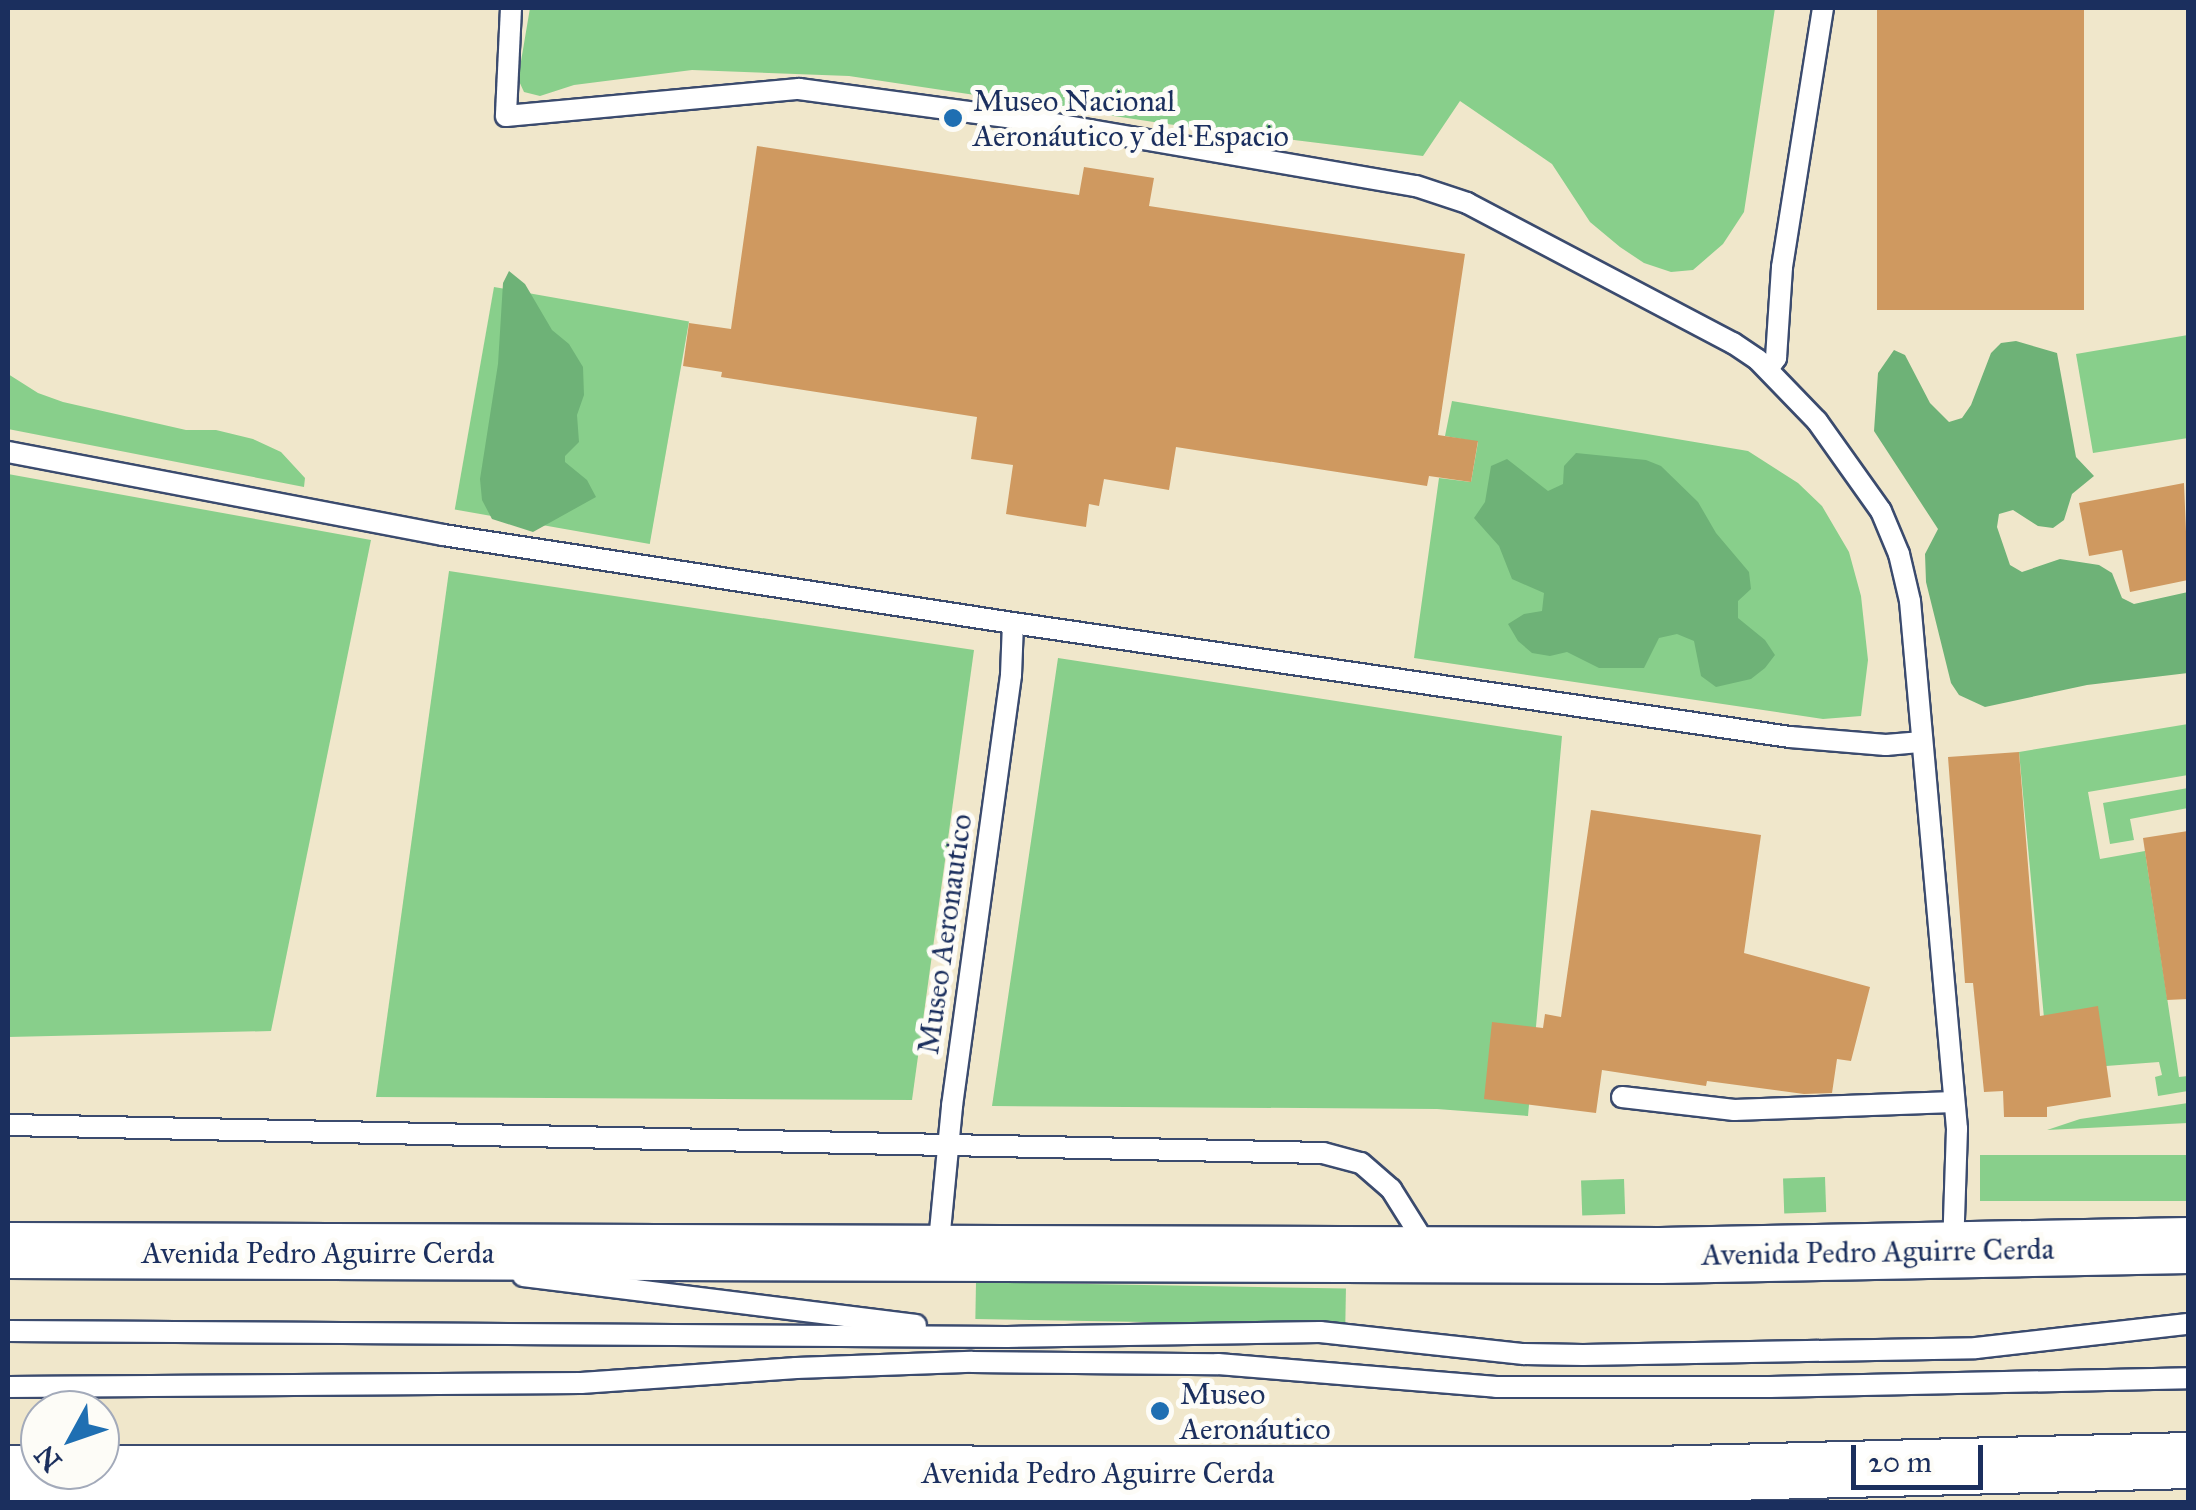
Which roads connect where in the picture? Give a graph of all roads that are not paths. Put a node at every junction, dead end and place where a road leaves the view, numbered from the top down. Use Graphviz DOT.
graph roads {
  1 [pos="511,8"];
  2 [pos="1823,8"];
  3 [pos="1768,370"];
  4 [pos="8,452"];
  5 [pos="1014,623"];
  6 [pos="1919,742"];
  7 [pos="1622,1096"];
  8 [pos="1954,1102"];
  9 [pos="8,1125"];
  10 [pos="948,1144"];
  11 [pos="2188,1245"];
  12 [pos="8,1250"];
  13 [pos="1952,1253"];
  14 [pos="350,1254"];
  15 [pos="938,1254"];
  16 [pos="1432,1254"];
  17 [pos="2188,1324"];
  18 [pos="8,1331"];
  19 [pos="1007,1337"];
  20 [pos="2188,1378"];
  21 [pos="8,1387"];
  22 [pos="2188,1460"];
  23 [pos="419,1485"];
  24 [pos="120,1487"];
  25 [pos="950,1488"];
  26 [pos="1102,1488"];
  27 [pos="1380,1488"];
  28 [pos="1649,1488"];
  1 -- 3 [label="lane"];
  2 -- 3 [label="lane"];
  3 -- 6 [label="lane"];
  4 -- 5 [label="lane"];
  5 -- 6 [label="lane"];
  5 -- 10 [label="lane, Museo Aeronautico"];
  6 -- 8 [label="lane"];
  7 -- 8 [label="lane"];
  8 -- 13 [label="lane"];
  9 -- 10 [label="lane"];
  10 -- 15 [label="lane, Museo Aeronautico"];
  10 -- 16 [label="lane"];
  11 -- 13 [label="main road, Avenida Pedro Aguirre Cerda"];
  12 -- 14 [label="main road, Avenida Pedro Aguirre Cerda"];
  13 -- 16 [label="main road, Avenida Pedro Aguirre Cerda"];
  14 -- 15 [label="main road, Avenida Pedro Aguirre Cerda"];
  14 -- 19 [label="lane"];
  15 -- 16 [label="main road, Avenida Pedro Aguirre Cerda"];
  17 -- 19 [label="lane"];
  18 -- 19 [label="lane"];
  20 -- 21 [label="lane"];
  22 -- 28 [label="main road, Avenida Pedro Aguirre Cerda"];
  23 -- 24 [label="main road, Avenida Pedro Aguirre Cerda"];
  23 -- 25 [label="main road, Avenida Pedro Aguirre Cerda"];
  25 -- 26 [label="main road, Avenida Pedro Aguirre Cerda"];
  26 -- 27 [label="main road, Avenida Pedro Aguirre Cerda"];
  27 -- 28 [label="main road, Avenida Pedro Aguirre Cerda"];
}
